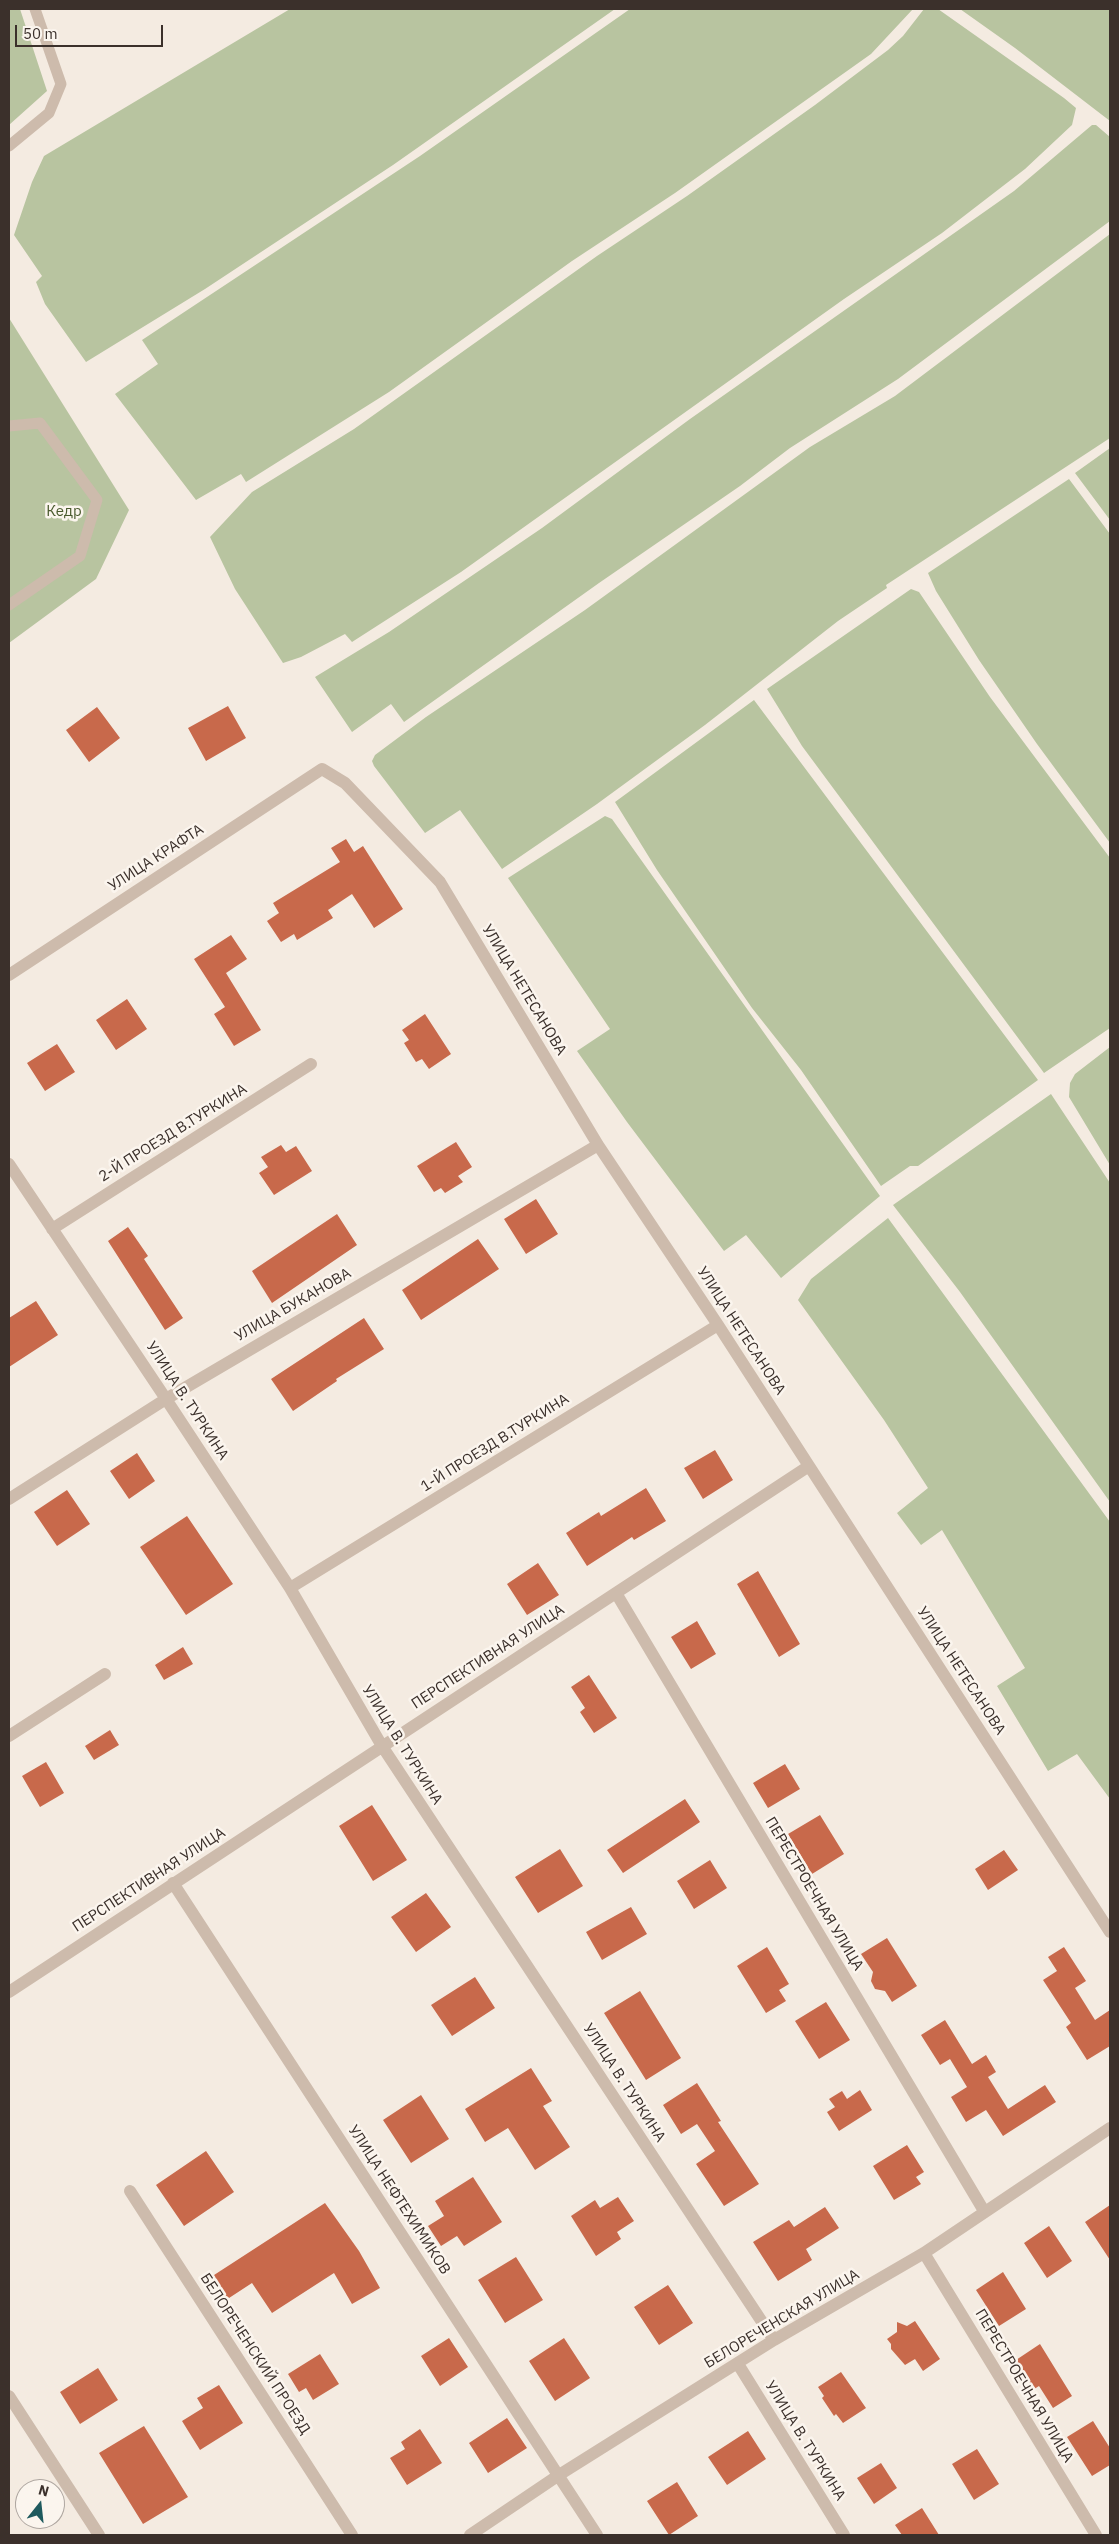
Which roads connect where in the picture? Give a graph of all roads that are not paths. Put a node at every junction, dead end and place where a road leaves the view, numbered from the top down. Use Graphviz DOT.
graph roads {
  1 [pos="35,9"];
  2 [pos="9,146"];
  3 [pos="9,426"];
  4 [pos="9,605"];
  5 [pos="322,769"];
  6 [pos="9,975"];
  7 [pos="311,1064"];
  8 [pos="598,1145"];
  9 [pos="9,1164"];
  10 [pos="52,1229"];
  11 [pos="718,1325"];
  12 [pos="166,1399"];
  13 [pos="809,1466"];
  14 [pos="9,1499"];
  15 [pos="290,1588"];
  16 [pos="616,1593"];
  17 [pos="105,1674"];
  18 [pos="9,1736"];
  19 [pos="382,1746"];
  20 [pos="173,1883"];
  21 [pos="1110,1932"];
  22 [pos="9,1992"];
  23 [pos="1110,2128"];
  24 [pos="130,2191"];
  25 [pos="984,2211"];
  26 [pos="924,2253"];
  27 [pos="774,2340"];
  28 [pos="738,2364"];
  29 [pos="9,2396"];
  30 [pos="559,2475"];
  31 [pos="99,2535"];
  32 [pos="352,2535"];
  33 [pos="470,2535"];
  34 [pos="597,2535"];
  35 [pos="844,2535"];
  36 [pos="1096,2535"];
  1 -- 2 [label="lane"];
  3 -- 4 [label="lane"];
  5 -- 6 [label="street, УЛИЦА КРАФТА"];
  5 -- 8 [label="street, УЛИЦА НЕТЕСАНОВА"];
  7 -- 10 [label="street, 2-Й ПРОЕЗД В.ТУРКИНА"];
  8 -- 11 [label="street, УЛИЦА НЕТЕСАНОВА"];
  8 -- 12 [label="street, УЛИЦА БУКАНОВА"];
  9 -- 10 [label="street, УЛИЦА В. ТУРКИНА"];
  10 -- 12 [label="street, УЛИЦА В. ТУРКИНА"];
  11 -- 13 [label="street, УЛИЦА НЕТЕСАНОВА"];
  11 -- 15 [label="street, 1-Й ПРОЕЗД В.ТУРКИНА"];
  12 -- 14 [label="street, УЛИЦА БУКАНОВА"];
  12 -- 15 [label="street, УЛИЦА В. ТУРКИНА"];
  13 -- 16 [label="street, ПЕРСПЕКТИВНАЯ УЛИЦА"];
  13 -- 21 [label="street, УЛИЦА НЕТЕСАНОВА"];
  15 -- 19 [label="street, УЛИЦА В. ТУРКИНА"];
  16 -- 19 [label="street, ПЕРСПЕКТИВНАЯ УЛИЦА"];
  16 -- 25 [label="street, ПЕРЕСТРОЕЧНАЯ УЛИЦА"];
  17 -- 18 [label="street"];
  19 -- 20 [label="street, ПЕРСПЕКТИВНАЯ УЛИЦА"];
  19 -- 27 [label="street, УЛИЦА В. ТУРКИНА"];
  20 -- 22 [label="street, ПЕРСПЕКТИВНАЯ УЛИЦА"];
  20 -- 30 [label="street, УЛИЦА НЕФТЕХИМИКОВ"];
  23 -- 25 [label="street, БЕЛОРЕЧЕНСКАЯ УЛИЦА"];
  24 -- 32 [label="street, БЕЛОРЕЧЕНСКИЙ ПРОЕЗД"];
  25 -- 26 [label="street, БЕЛОРЕЧЕНСКАЯ УЛИЦА"];
  26 -- 27 [label="street, БЕЛОРЕЧЕНСКАЯ УЛИЦА"];
  26 -- 36 [label="street, ПЕРЕСТРОЕЧНАЯ УЛИЦА"];
  27 -- 28 [label="street, БЕЛОРЕЧЕНСКАЯ УЛИЦА"];
  28 -- 30 [label="street, БЕЛОРЕЧЕНСКАЯ УЛИЦА"];
  28 -- 35 [label="street, УЛИЦА В. ТУРКИНА"];
  29 -- 31 [label="street"];
  30 -- 33 [label="street, БЕЛОРЕЧЕНСКАЯ УЛИЦА"];
  30 -- 34 [label="street, УЛИЦА НЕФТЕХИМИКОВ"];
}
